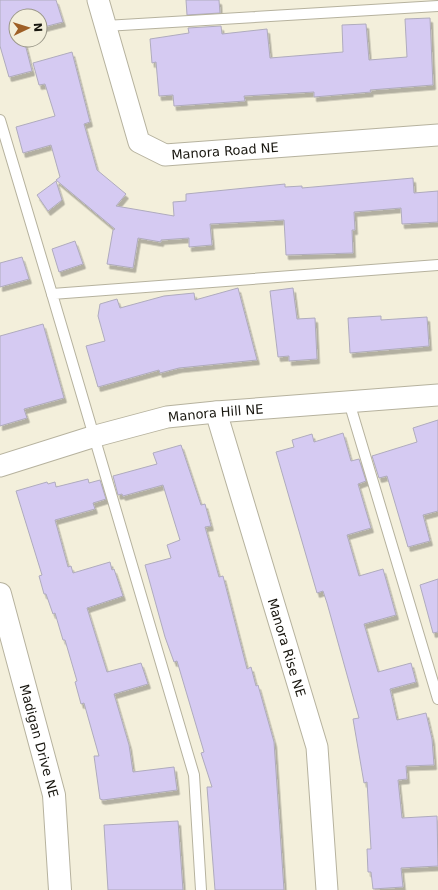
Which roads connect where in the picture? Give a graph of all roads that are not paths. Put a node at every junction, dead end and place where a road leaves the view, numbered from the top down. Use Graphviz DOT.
graph roads {
  1 [pos="98,0"];
  2 [pos="438,6"];
  3 [pos="105,26"];
  4 [pos="0,120"];
  5 [pos="438,135"];
  6 [pos="438,265"];
  7 [pos="52,294"];
  8 [pos="438,395"];
  9 [pos="349,402"];
  10 [pos="216,412"];
  11 [pos="92,437"];
  12 [pos="0,466"];
  13 [pos="0,594"];
  14 [pos="438,699"];
  15 [pos="60,890"];
  16 [pos="201,890"];
  17 [pos="327,890"];
  1 -- 3 [label="street, Manora Road NE"];
  2 -- 3 [label="lane"];
  3 -- 5 [label="street, Manora Road NE"];
  4 -- 7 [label="lane"];
  6 -- 7 [label="lane"];
  7 -- 11 [label="lane"];
  8 -- 9 [label="street, Manora Hill NE"];
  9 -- 10 [label="street, Manora Hill NE"];
  9 -- 14 [label="lane"];
  10 -- 11 [label="street, Manora Hill NE"];
  10 -- 17 [label="street, Manora Rise NE"];
  11 -- 12 [label="street, Manora Hill NE"];
  11 -- 16 [label="lane"];
  13 -- 15 [label="street, Madigan Drive NE"];
}
